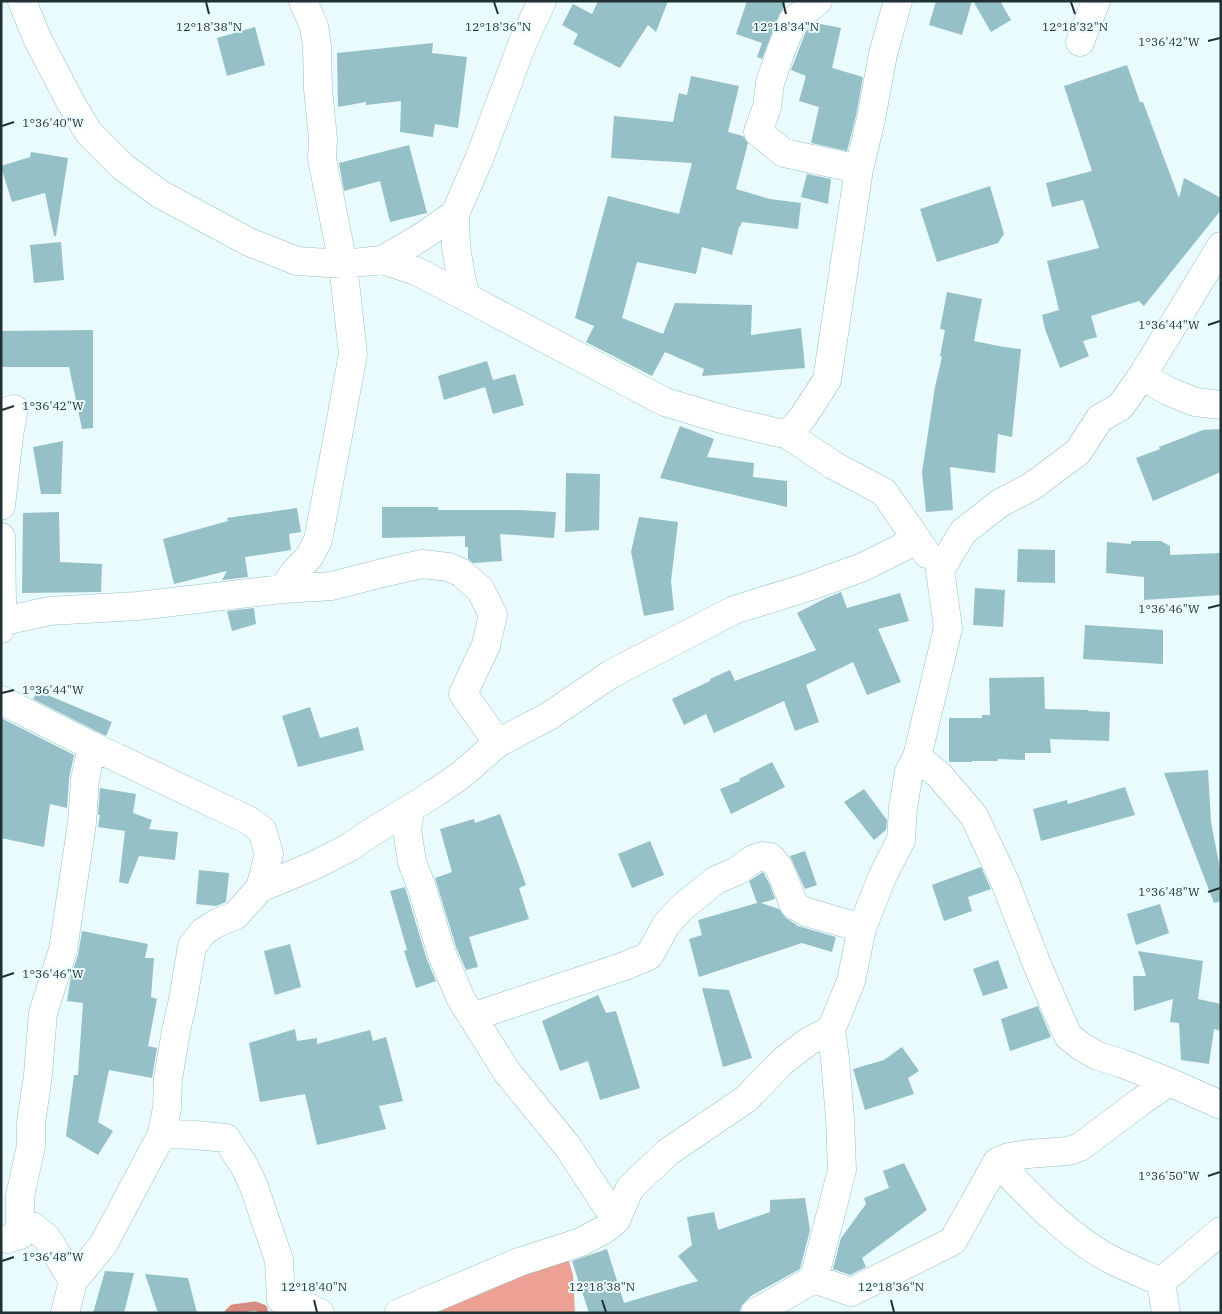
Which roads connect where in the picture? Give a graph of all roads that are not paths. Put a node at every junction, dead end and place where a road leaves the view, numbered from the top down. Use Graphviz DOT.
graph roads {
  1 [pos="22,1"];
  2 [pos="303,1"];
  3 [pos="542,1"];
  4 [pos="818,1"];
  5 [pos="898,1"];
  6 [pos="1096,1"];
  7 [pos="1080,42"];
  8 [pos="858,168"];
  9 [pos="455,214"];
  10 [pos="1221,246"];
  11 [pos="382,260"];
  12 [pos="343,264"];
  13 [pos="466,297"];
  14 [pos="1142,376"];
  15 [pos="1221,405"];
  16 [pos="1,412"];
  17 [pos="788,435"];
  18 [pos="1,506"];
  19 [pos="1,537"];
  20 [pos="318,540"];
  21 [pos="917,540"];
  22 [pos="940,570"];
  23 [pos="332,586"];
  24 [pos="282,589"];
  25 [pos="3,625"];
  26 [pos="1,700"];
  27 [pos="498,743"];
  28 [pos="92,746"];
  29 [pos="917,757"];
  30 [pos="411,808"];
  31 [pos="260,888"];
  32 [pos="862,928"];
  33 [pos="472,1017"];
  34 [pos="831,1030"];
  35 [pos="1169,1082"];
  36 [pos="1221,1105"];
  37 [pos="162,1134"];
  38 [pos="997,1162"];
  39 [pos="616,1220"];
  40 [pos="1221,1231"];
  41 [pos="10,1238"];
  42 [pos="814,1279"];
  43 [pos="73,1281"];
  44 [pos="1161,1282"];
  45 [pos="277,1306"];
  46 [pos="65,1313"];
  47 [pos="320,1313"];
  48 [pos="400,1313"];
  49 [pos="755,1313"];
  50 [pos="1166,1313"];
  1 -- 12 [label="street"];
  2 -- 12 [label="street"];
  3 -- 9 [label="street"];
  4 -- 8 [label="street"];
  5 -- 8 [label="street"];
  6 -- 7 [label="street"];
  8 -- 17 [label="street"];
  9 -- 11 [label="street"];
  9 -- 13 [label="street"];
  10 -- 14 [label="street"];
  11 -- 12 [label="street"];
  11 -- 13 [label="street"];
  12 -- 20 [label="street"];
  13 -- 17 [label="street"];
  14 -- 15 [label="street"];
  14 -- 22 [label="street"];
  16 -- 18 [label="street"];
  17 -- 21 [label="street"];
  19 -- 25 [label="street"];
  20 -- 23 [label="street"];
  20 -- 24 [label="street"];
  21 -- 22 [label="street"];
  21 -- 27 [label="street"];
  22 -- 29 [label="street"];
  23 -- 24 [label="street"];
  23 -- 27 [label="street"];
  24 -- 25 [label="street"];
  26 -- 28 [label="street"];
  27 -- 30 [label="street"];
  28 -- 31 [label="street"];
  28 -- 41 [label="street"];
  29 -- 32 [label="street"];
  29 -- 35 [label="street"];
  30 -- 31 [label="street"];
  30 -- 33 [label="street"];
  31 -- 37 [label="street"];
  32 -- 33 [label="street"];
  32 -- 34 [label="street"];
  33 -- 39 [label="street"];
  34 -- 39 [label="street"];
  34 -- 42 [label="street"];
  35 -- 36 [label="street"];
  35 -- 38 [label="street"];
  37 -- 43 [label="street"];
  37 -- 45 [label="street"];
  38 -- 42 [label="street"];
  38 -- 44 [label="street"];
  39 -- 48 [label="street"];
  40 -- 44 [label="street"];
  41 -- 43 [label="street"];
  42 -- 49 [label="street"];
  43 -- 46 [label="street"];
  44 -- 50 [label="street"];
  45 -- 47 [label="street"];
}
